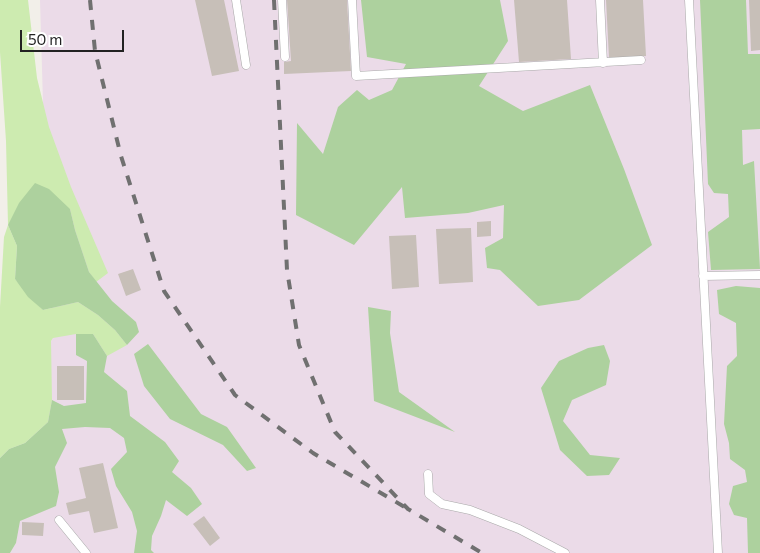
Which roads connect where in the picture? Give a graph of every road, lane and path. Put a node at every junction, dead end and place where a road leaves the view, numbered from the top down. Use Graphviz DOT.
graph roads {
  1 [pos="236,0"];
  2 [pos="282,0"];
  3 [pos="352,0"];
  4 [pos="600,0"];
  5 [pos="689,0"];
  6 [pos="285,58"];
  7 [pos="641,60"];
  8 [pos="603,63"];
  9 [pos="246,65"];
  10 [pos="760,275"];
  11 [pos="704,276"];
  12 [pos="428,474"];
  13 [pos="59,520"];
  14 [pos="86,553"];
  15 [pos="565,553"];
  16 [pos="718,553"];
  1 -- 9 [label="lane"];
  2 -- 6 [label="lane"];
  3 -- 8 [label="lane"];
  4 -- 8 [label="lane"];
  5 -- 11 [label="lane"];
  7 -- 8 [label="lane"];
  10 -- 11 [label="lane"];
  11 -- 16 [label="lane"];
  12 -- 15 [label="lane"];
  13 -- 14 [label="lane"];
}
